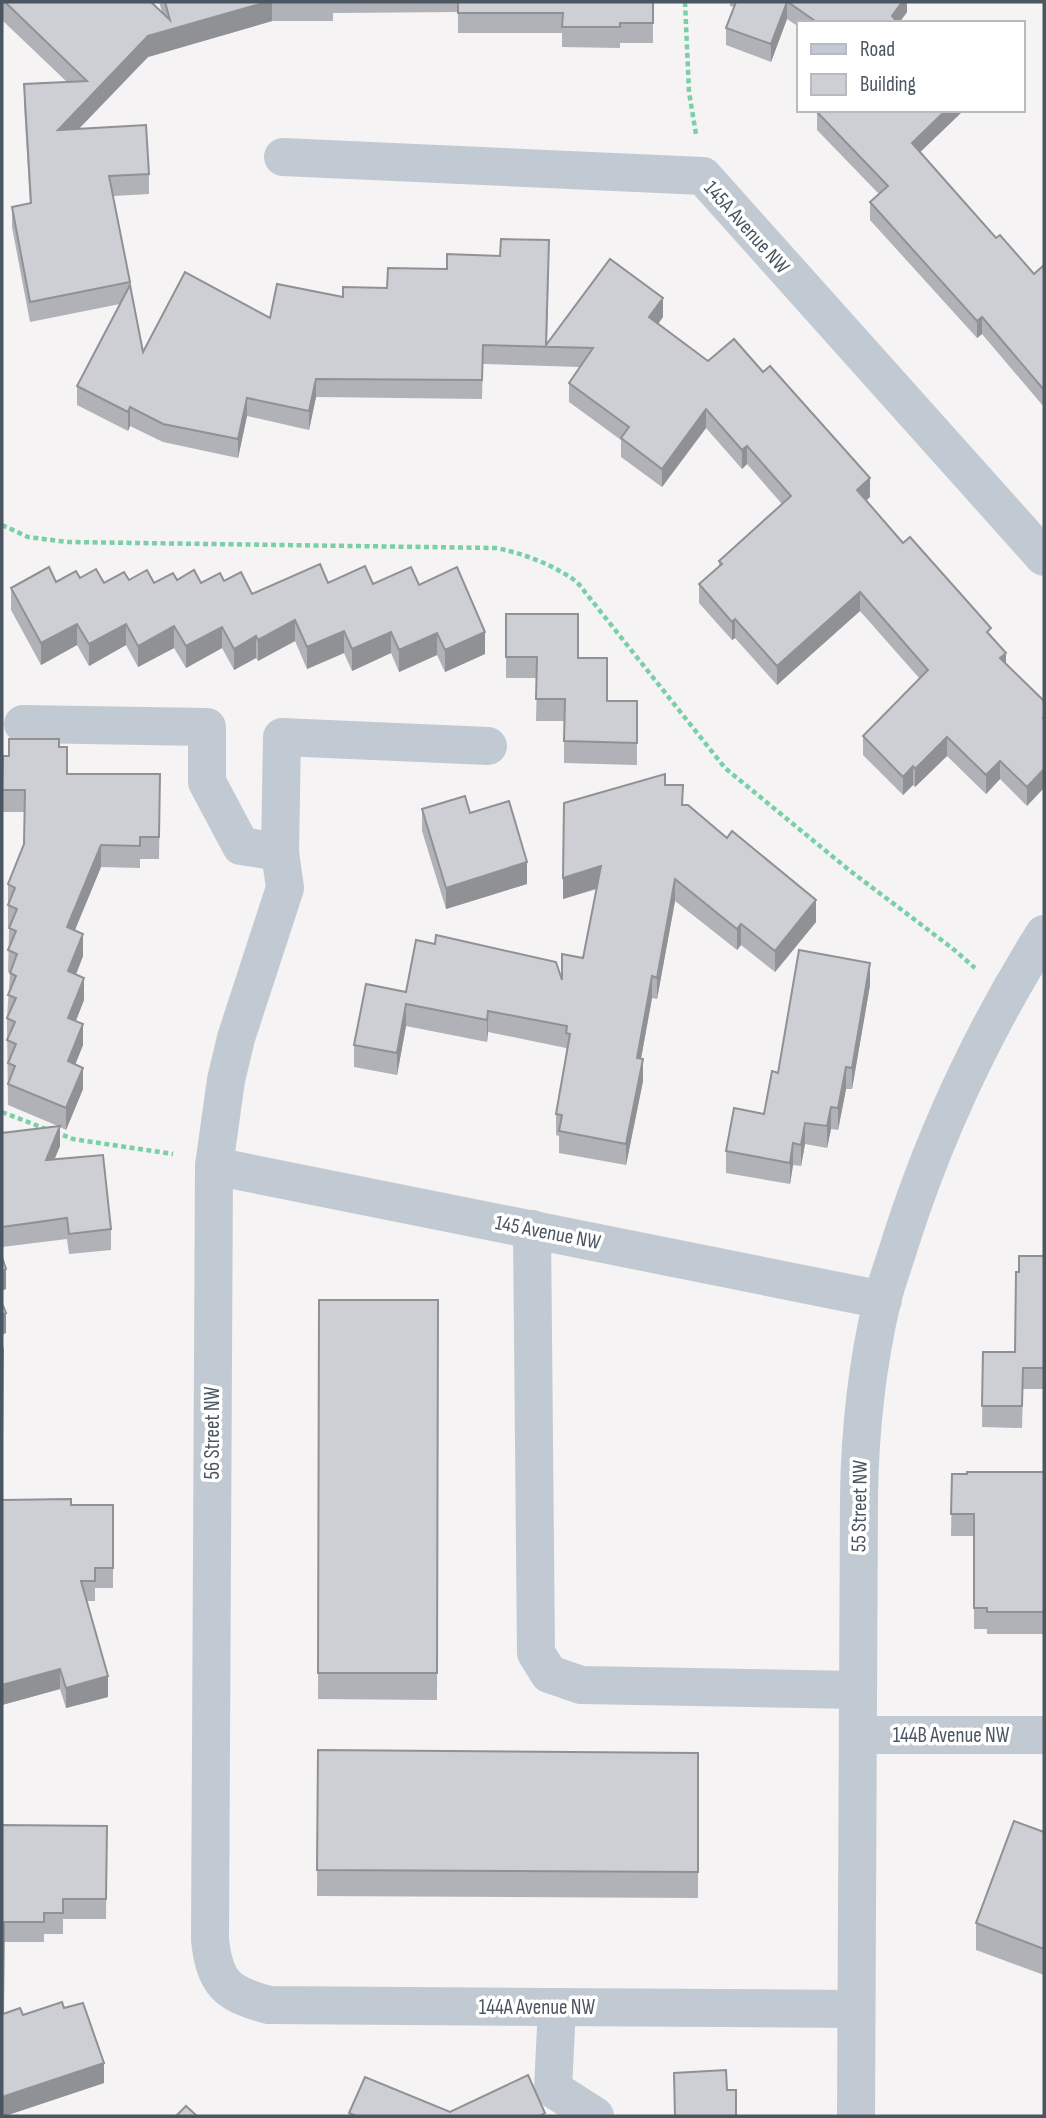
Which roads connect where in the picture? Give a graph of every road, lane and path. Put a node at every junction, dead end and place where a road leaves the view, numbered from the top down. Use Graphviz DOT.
graph roads {
  1 [pos="685,2"];
  2 [pos="283,157"];
  3 [pos="703,176"];
  4 [pos="2,526"];
  5 [pos="1044,557"];
  6 [pos="23,724"];
  7 [pos="488,746"];
  8 [pos="283,870"];
  9 [pos="1044,934"];
  10 [pos="1006,995"];
  11 [pos="2,1112"];
  12 [pos="214,1166"];
  13 [pos="532,1229"];
  14 [pos="883,1300"];
  15 [pos="858,1690"];
  16 [pos="858,1735"];
  17 [pos="1044,1735"];
  18 [pos="224,1985"];
  19 [pos="557,2007"];
  20 [pos="856,2009"];
  21 [pos="595,2116"];
  22 [pos="856,2116"];
  1 -- 3 [label="path"];
  2 -- 3 [label="street, 145A Avenue NW"];
  3 -- 5 [label="street, 145A Avenue NW"];
  4 -- 10 [label="path"];
  6 -- 8 [label="street"];
  7 -- 8 [label="street, 56 Street NW"];
  8 -- 12 [label="street, 56 Street NW"];
  9 -- 10 [label="street, 55 Street NW"];
  10 -- 14 [label="street, 55 Street NW"];
  11 -- 12 [label="path"];
  12 -- 13 [label="street, 145 Avenue NW"];
  12 -- 18 [label="street, 56 Street NW"];
  13 -- 14 [label="street, 145 Avenue NW"];
  13 -- 15 [label="street"];
  14 -- 15 [label="street, 55 Street NW"];
  15 -- 16 [label="street, 55 Street NW"];
  16 -- 17 [label="street, 144B Avenue NW"];
  16 -- 20 [label="street, 55 Street NW"];
  18 -- 19 [label="street, 144A Avenue NW"];
  19 -- 20 [label="street, 144A Avenue NW"];
  19 -- 21 [label="street"];
  20 -- 22 [label="street, 55 Street NW"];
}
